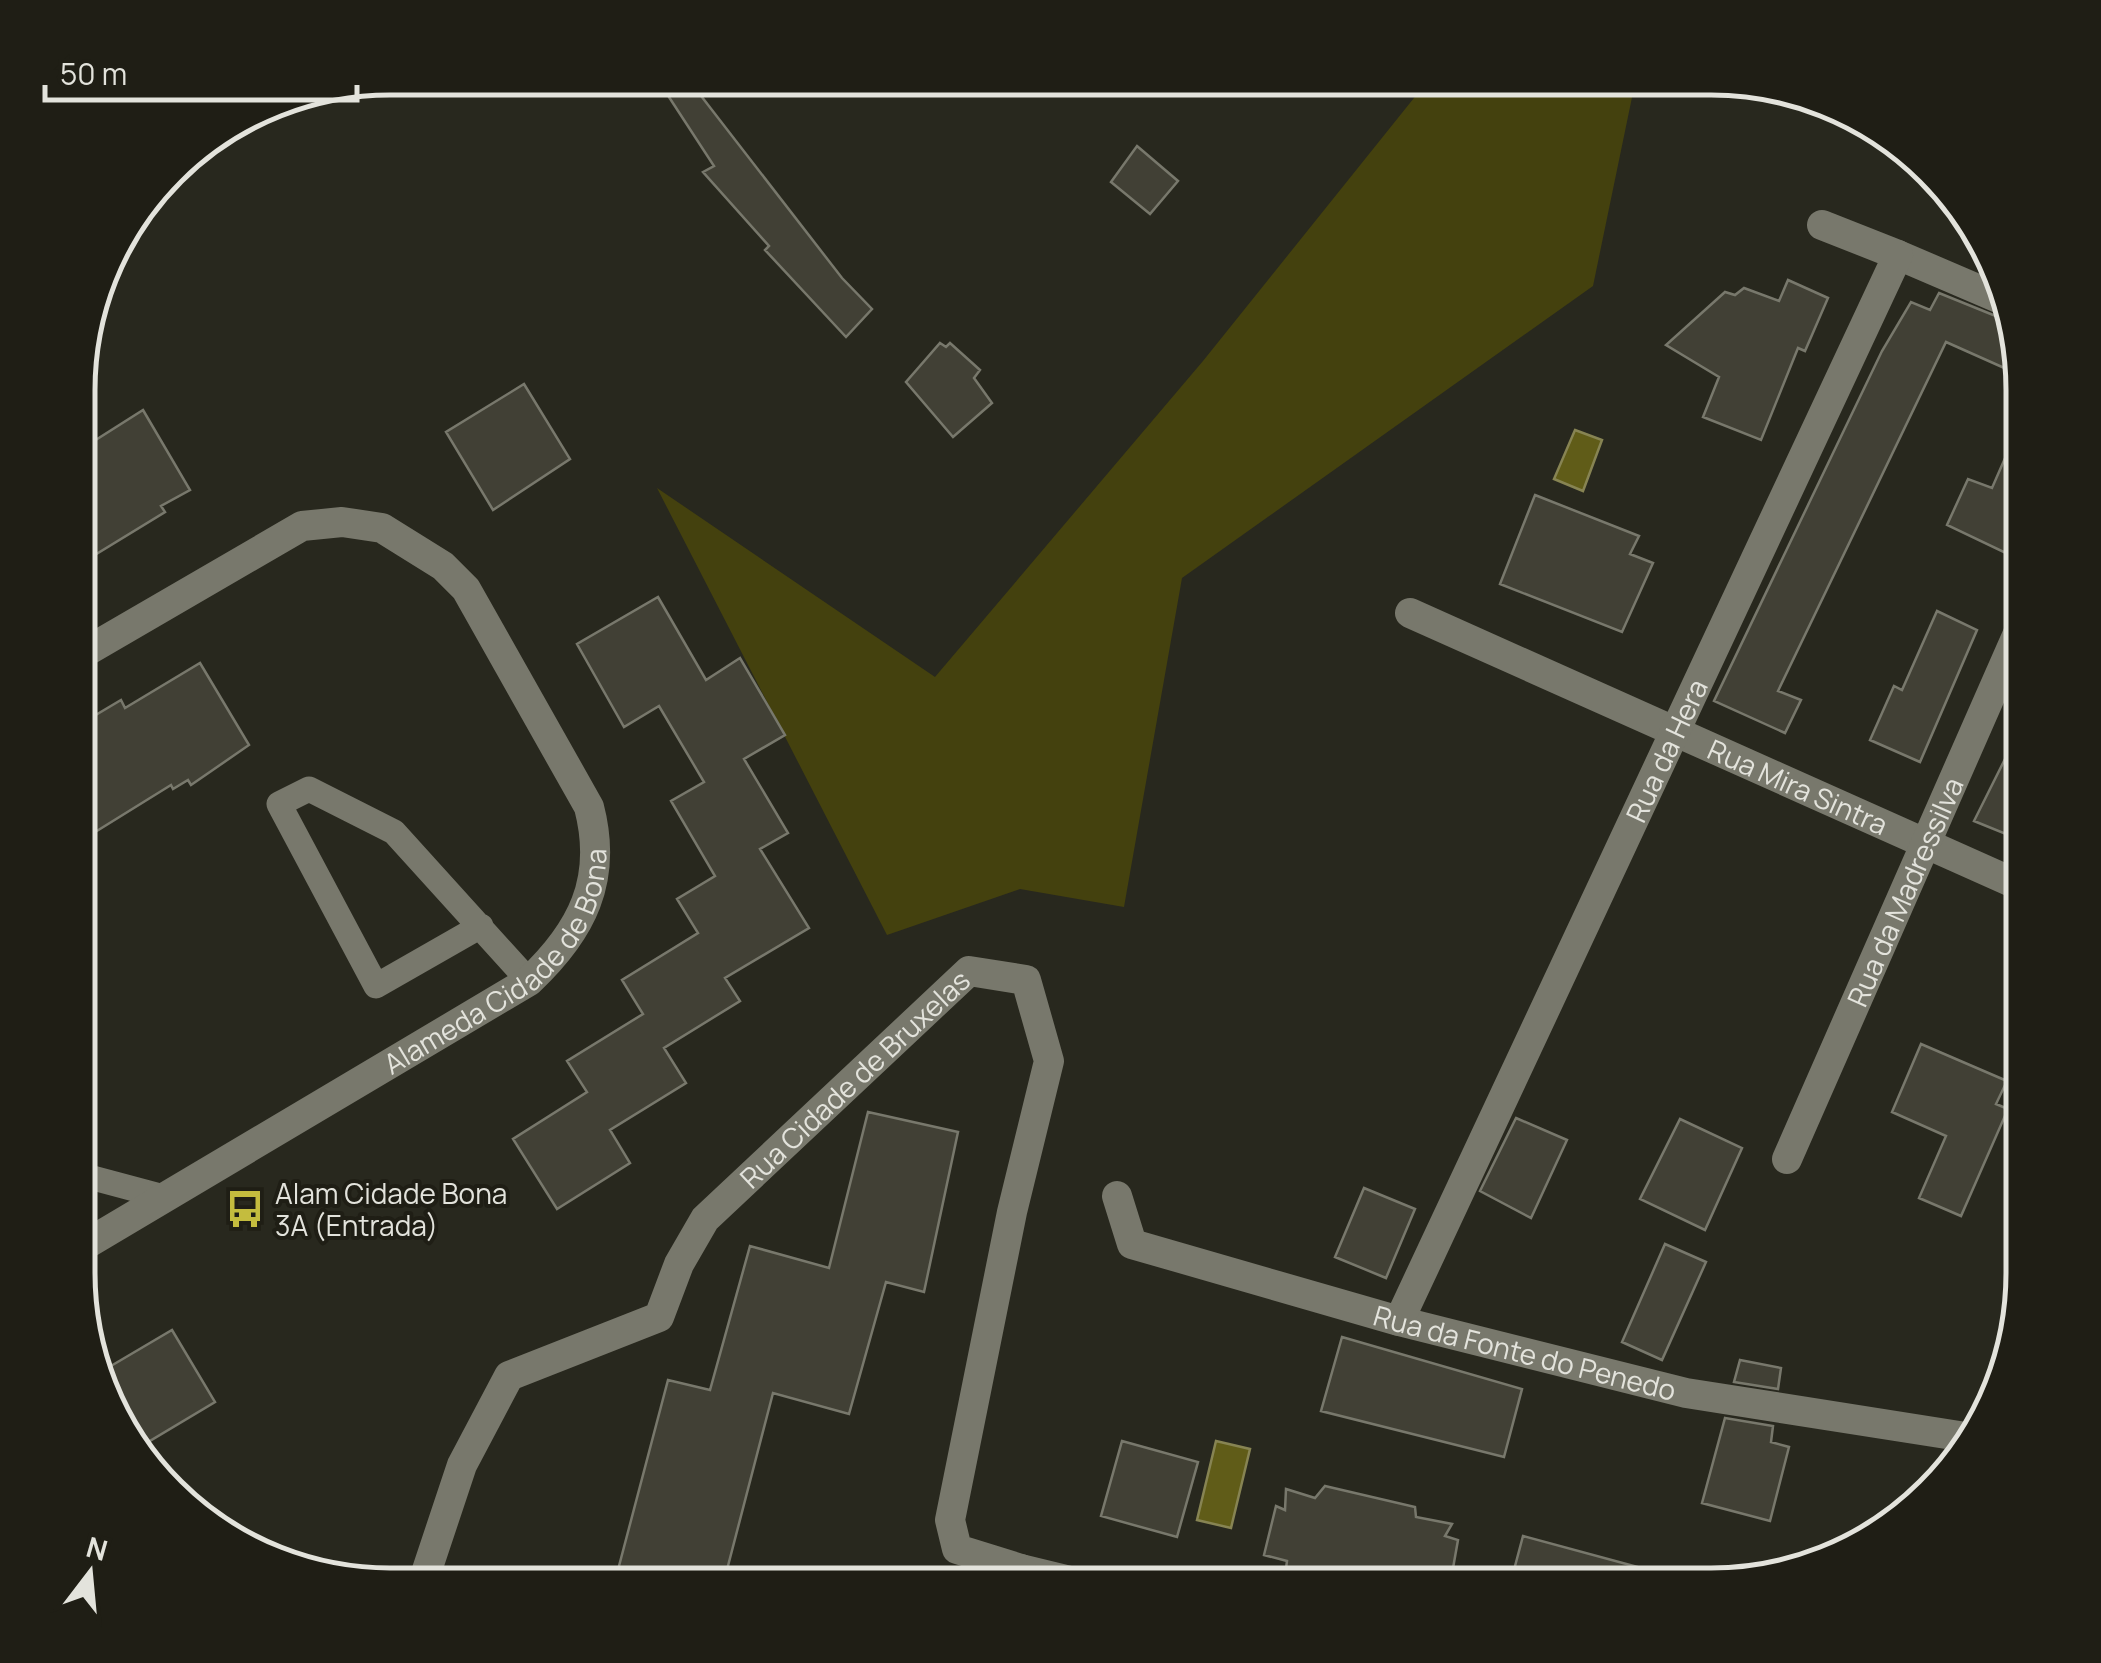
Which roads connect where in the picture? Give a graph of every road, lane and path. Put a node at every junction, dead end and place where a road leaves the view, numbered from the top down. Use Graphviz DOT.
graph roads {
  1 [pos="1822,225"];
  2 [pos="1898,255"];
  3 [pos="1990,294"];
  4 [pos="1410,614"];
  5 [pos="95,646"];
  6 [pos="2006,662"];
  7 [pos="1675,730"];
  8 [pos="1927,844"];
  9 [pos="2005,880"];
  10 [pos="481,926"];
  11 [pos="529,980"];
  12 [pos="1787,1159"];
  13 [pos="96,1179"];
  14 [pos="1117,1196"];
  15 [pos="164,1197"];
  16 [pos="96,1238"];
  17 [pos="1399,1321"];
  18 [pos="1957,1436"];
  19 [pos="428,1567"];
  20 [pos="999,1567"];
  1 -- 2 [label="street"];
  2 -- 3 [label="street"];
  2 -- 7 [label="street, Rua da Hera"];
  4 -- 7 [label="street, Rua Mira Sintra"];
  5 -- 11 [label="street, Alameda Cidade de Bona"];
  6 -- 8 [label="street, Rua da Madressilva"];
  7 -- 8 [label="street, Rua Mira Sintra"];
  7 -- 17 [label="street, Rua da Hera"];
  8 -- 9 [label="street, Rua Mira Sintra"];
  8 -- 12 [label="street, Rua da Madressilva"];
  10 -- 10 [label="lane"];
  10 -- 11 [label="lane"];
  11 -- 15 [label="street, Alameda Cidade de Bona"];
  13 -- 15 [label="lane"];
  14 -- 17 [label="street, Rua da Fonte do Penedo"];
  15 -- 16 [label="street, Alameda Cidade de Bona"];
  17 -- 18 [label="street, Rua da Fonte do Penedo"];
  19 -- 20 [label="street, Rua Cidade de Bruxelas"];
}
